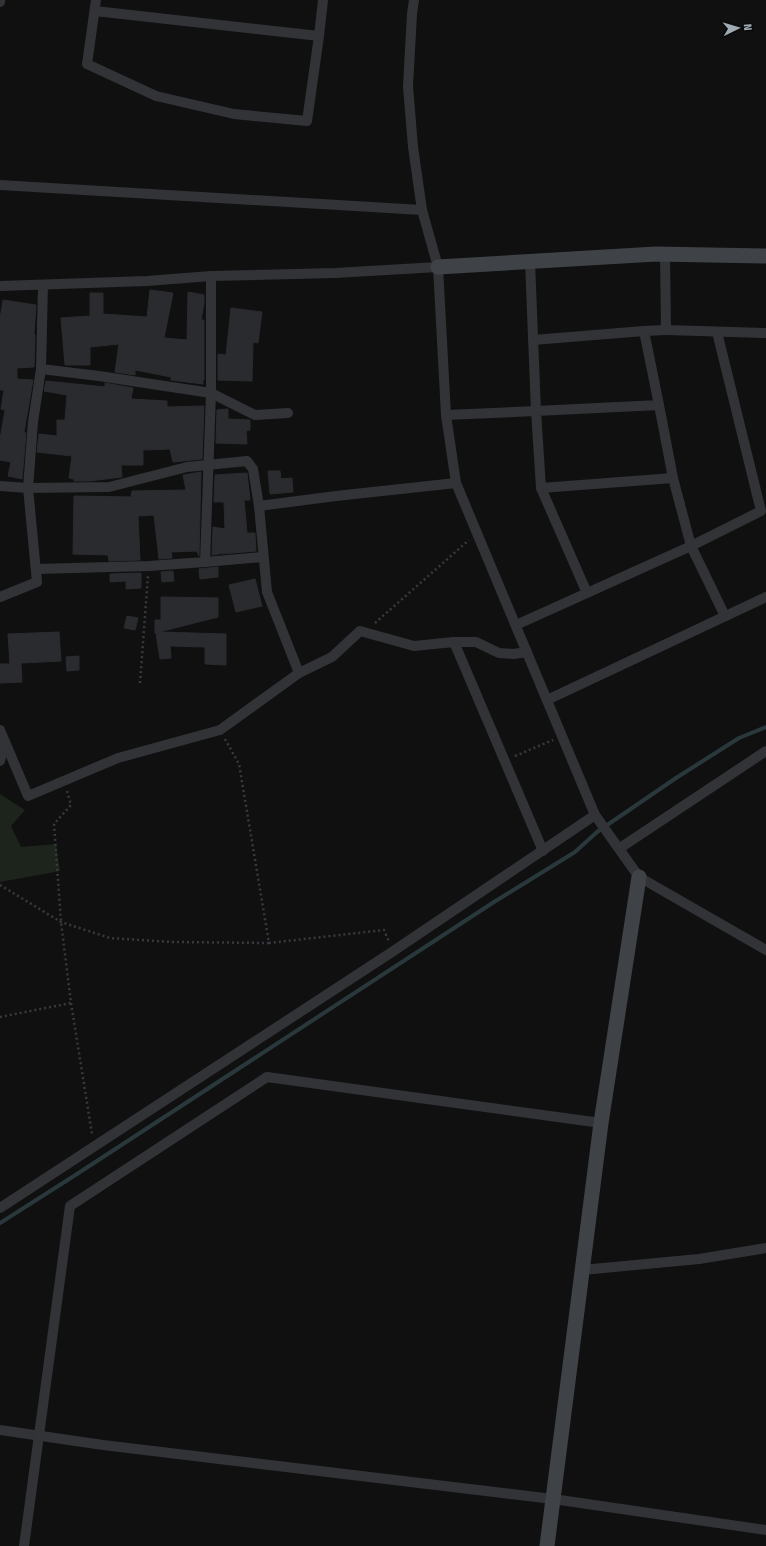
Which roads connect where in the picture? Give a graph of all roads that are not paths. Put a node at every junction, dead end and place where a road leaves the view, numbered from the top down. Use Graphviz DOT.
graph roads {
  1 [pos="96,0"];
  2 [pos="323,0"];
  3 [pos="414,0"];
  4 [pos="95,11"];
  5 [pos="319,36"];
  6 [pos="0,185"];
  7 [pos="422,210"];
  8 [pos="665,254"];
  9 [pos="766,256"];
  10 [pos="530,262"];
  11 [pos="438,267"];
  12 [pos="211,276"];
  13 [pos="43,285"];
  14 [pos="0,286"];
  15 [pos="666,330"];
  16 [pos="644,332"];
  17 [pos="717,332"];
  18 [pos="766,333"];
  19 [pos="533,340"];
  20 [pos="41,369"];
  21 [pos="211,393"];
  22 [pos="660,405"];
  23 [pos="536,411"];
  24 [pos="288,413"];
  25 [pos="446,415"];
  26 [pos="208,464"];
  27 [pos="674,478"];
  28 [pos="456,483"];
  29 [pos="0,486"];
  30 [pos="28,488"];
  31 [pos="541,488"];
  32 [pos="259,506"];
  33 [pos="764,510"];
  34 [pos="691,546"];
  35 [pos="263,557"];
  36 [pos="205,562"];
  37 [pos="36,569"];
  38 [pos="587,593"];
  39 [pos="766,596"];
  40 [pos="0,597"];
  41 [pos="725,616"];
  42 [pos="516,625"];
  43 [pos="454,642"];
  44 [pos="527,652"];
  45 [pos="299,673"];
  46 [pos="547,700"];
  47 [pos="0,730"];
  48 [pos="5,742"];
  49 [pos="766,751"];
  50 [pos="0,760"];
  51 [pos="595,815"];
  52 [pos="620,848"];
  53 [pos="543,851"];
  54 [pos="639,877"];
  55 [pos="766,950"];
  56 [pos="601,1123"];
  57 [pos="0,1208"];
  58 [pos="766,1248"];
  59 [pos="582,1270"];
  60 [pos="0,1430"];
  61 [pos="38,1435"];
  62 [pos="553,1499"];
  63 [pos="766,1530"];
  64 [pos="24,1546"];
  65 [pos="547,1546"];
  1 -- 4 [label="street"];
  2 -- 5 [label="street"];
  3 -- 7 [label="street"];
  4 -- 5 [label="street"];
  4 -- 5 [label="street"];
  6 -- 7 [label="street"];
  7 -- 11 [label="street"];
  8 -- 9 [label="street"];
  8 -- 10 [label="street"];
  8 -- 15 [label="street"];
  10 -- 11 [label="street"];
  10 -- 19 [label="street"];
  11 -- 12 [label="street"];
  11 -- 25 [label="street"];
  12 -- 13 [label="street"];
  12 -- 21 [label="street"];
  13 -- 14 [label="street"];
  13 -- 20 [label="street"];
  15 -- 16 [label="street"];
  15 -- 17 [label="street"];
  16 -- 19 [label="street"];
  16 -- 22 [label="street"];
  17 -- 18 [label="street"];
  17 -- 33 [label="street"];
  19 -- 23 [label="street"];
  20 -- 21 [label="street"];
  20 -- 30 [label="street"];
  21 -- 24 [label="street"];
  21 -- 26 [label="street"];
  22 -- 23 [label="street"];
  22 -- 27 [label="street"];
  23 -- 25 [label="street"];
  23 -- 31 [label="street"];
  25 -- 28 [label="street"];
  26 -- 30 [label="street"];
  26 -- 32 [label="street"];
  26 -- 36 [label="street"];
  27 -- 31 [label="street"];
  27 -- 34 [label="street"];
  28 -- 32 [label="street"];
  28 -- 42 [label="street"];
  29 -- 30 [label="street"];
  30 -- 37 [label="street"];
  31 -- 38 [label="street"];
  32 -- 35 [label="street"];
  33 -- 34 [label="street"];
  34 -- 38 [label="street"];
  34 -- 41 [label="street"];
  35 -- 36 [label="street"];
  35 -- 45 [label="street"];
  36 -- 37 [label="street"];
  37 -- 40 [label="street"];
  38 -- 42 [label="street"];
  39 -- 41 [label="street"];
  41 -- 46 [label="street"];
  42 -- 44 [label="street"];
  43 -- 44 [label="street"];
  43 -- 45 [label="street"];
  43 -- 53 [label="street"];
  44 -- 46 [label="street"];
  45 -- 48 [label="street"];
  46 -- 51 [label="street"];
  47 -- 48 [label="street"];
  48 -- 50 [label="street"];
  49 -- 52 [label="street"];
  51 -- 52 [label="street"];
  51 -- 53 [label="street"];
  52 -- 54 [label="street"];
  53 -- 57 [label="street"];
  54 -- 55 [label="street"];
  54 -- 56 [label="street"];
  56 -- 59 [label="street"];
  56 -- 61 [label="street"];
  58 -- 59 [label="street"];
  59 -- 62 [label="street"];
  60 -- 61 [label="street"];
  61 -- 62 [label="street"];
  61 -- 64 [label="street"];
  62 -- 63 [label="street"];
  62 -- 65 [label="street"];
}
